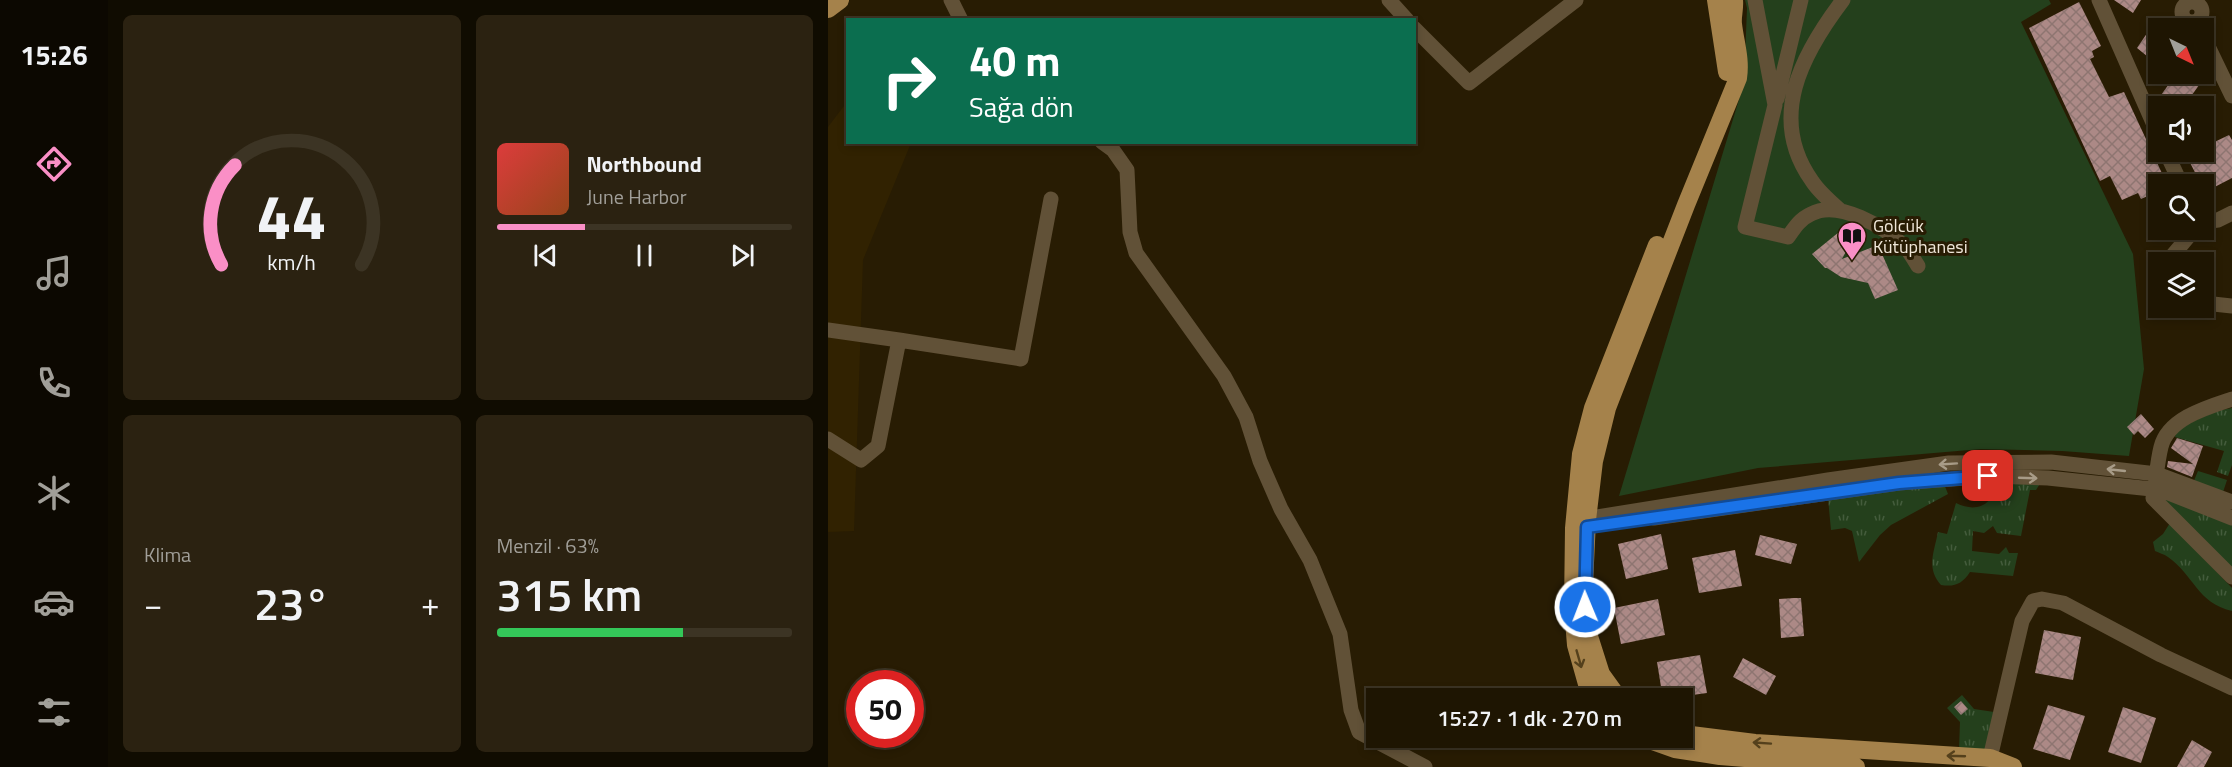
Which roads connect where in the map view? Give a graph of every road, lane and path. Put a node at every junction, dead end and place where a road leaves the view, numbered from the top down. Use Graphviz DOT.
graph roads {
  1 [pos="840,0"];
  2 [pos="951,0"];
  3 [pos="1389,0"];
  4 [pos="1576,0"];
  5 [pos="1716,0"];
  6 [pos="1734,0"];
  7 [pos="1755,0"];
  8 [pos="1801,0"];
  9 [pos="1843,0"];
  10 [pos="2100,0"];
  11 [pos="828,9"];
  12 [pos="960,18"];
  13 [pos="1405,18"];
  14 [pos="1416,30"];
  15 [pos="2214,59"];
  16 [pos="2232,96"];
  17 [pos="1775,105"];
  18 [pos="2148,111"];
  19 [pos="1105,144"];
  20 [pos="1051,199"];
  21 [pos="1840,211"];
  22 [pos="2232,213"];
  23 [pos="2214,221"];
  24 [pos="2186,240"];
  25 [pos="2175,252"];
  26 [pos="1918,266"];
  27 [pos="2214,304"];
  28 [pos="2232,306"];
  29 [pos="828,330"];
  30 [pos="899,340"];
  31 [pos="2232,399"];
  32 [pos="828,439"];
  33 [pos="2156,481"];
  34 [pos="2232,502"];
  35 [pos="2232,518"];
  36 [pos="1580,524"];
  37 [pos="2232,577"];
  38 [pos="1590,688"];
  39 [pos="1612,688"];
  40 [pos="2232,688"];
  41 [pos="1693,736"];
  42 [pos="1814,747"];
  43 [pos="1672,748"];
  44 [pos="1990,758"];
  45 [pos="1821,766"];
  46 [pos="1425,767"];
  47 [pos="1856,767"];
  48 [pos="2013,767"];
  1 -- 11 [label="main road"];
  2 -- 12 [label="street"];
  3 -- 13 [label="street"];
  4 -- 14 [label="street"];
  5 -- 36 [label="main road"];
  6 -- 36 [label="main road"];
  7 -- 17 [label="street"];
  8 -- 17 [label="street"];
  9 -- 21 [label="street"];
  10 -- 18 [label="street"];
  15 -- 16 [label="street"];
  17 -- 21 [label="street"];
  19 -- 46 [label="street"];
  20 -- 30 [label="street"];
  21 -- 26 [label="street"];
  22 -- 23 [label="street"];
  24 -- 25 [label="street"];
  27 -- 28 [label="street"];
  29 -- 30 [label="street"];
  30 -- 32 [label="street"];
  31 -- 33 [label="street"];
  33 -- 34 [label="street"];
  33 -- 35 [label="street"];
  33 -- 36 [label="street"];
  33 -- 37 [label="street"];
  36 -- 38 [label="main road, one-way"];
  36 -- 39 [label="main road"];
  40 -- 44 [label="street"];
  42 -- 41 [label="main road, one-way"];
  44 -- 42 [label="main road, one-way"];
  42 -- 45 [label="street"];
  43 -- 45 [label="main road"];
  44 -- 48 [label="main road"];
  45 -- 47 [label="main road"];
}
